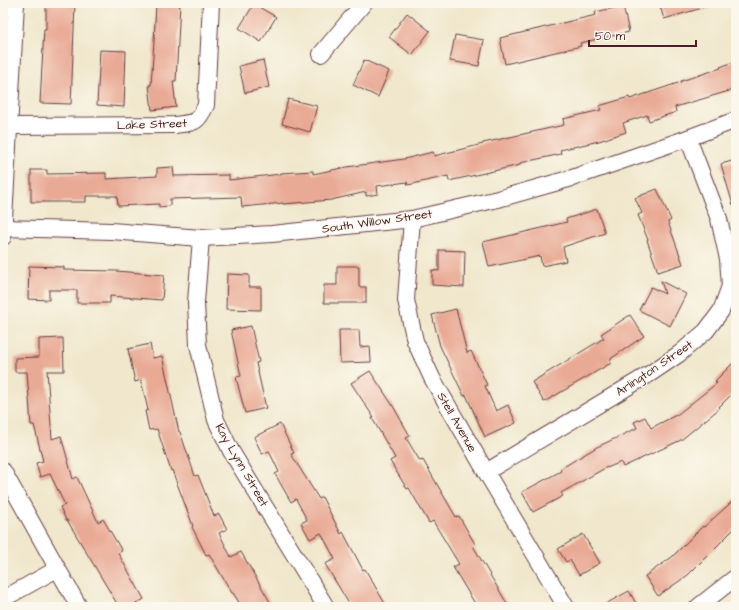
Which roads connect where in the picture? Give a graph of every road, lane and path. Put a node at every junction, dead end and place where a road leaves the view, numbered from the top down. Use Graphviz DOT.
graph roads {
  1 [pos="16,3"];
  2 [pos="211,3"];
  3 [pos="364,3"];
  4 [pos="320,54"];
  5 [pos="736,120"];
  6 [pos="10,126"];
  7 [pos="688,138"];
  8 [pos="6,142"];
  9 [pos="412,219"];
  10 [pos="3,228"];
  11 [pos="3,237"];
  12 [pos="201,238"];
  13 [pos="3,471"];
  14 [pos="486,472"];
  15 [pos="8,491"];
  16 [pos="56,568"];
  17 [pos="736,577"];
  18 [pos="3,600"];
  19 [pos="79,607"];
  20 [pos="326,607"];
  21 [pos="566,607"];
  22 [pos="698,607"];
  1 -- 6 [label="street"];
  2 -- 6 [label="street, Lake Street"];
  3 -- 4 [label="street"];
  5 -- 7 [label="street, South Willow Street"];
  6 -- 8 [label="street"];
  7 -- 9 [label="street, South Willow Street"];
  7 -- 14 [label="street, Arlington Street"];
  8 -- 10 [label="street"];
  9 -- 12 [label="street, South Willow Street"];
  9 -- 14 [label="street, Stell Avenue"];
  10 -- 11 [label="street"];
  10 -- 12 [label="street, South Willow Street"];
  12 -- 20 [label="street, Kay Lynn Street"];
  13 -- 15 [label="street"];
  14 -- 21 [label="street, Stell Avenue"];
  15 -- 16 [label="street"];
  16 -- 18 [label="street"];
  16 -- 19 [label="street"];
  17 -- 22 [label="street"];
}
